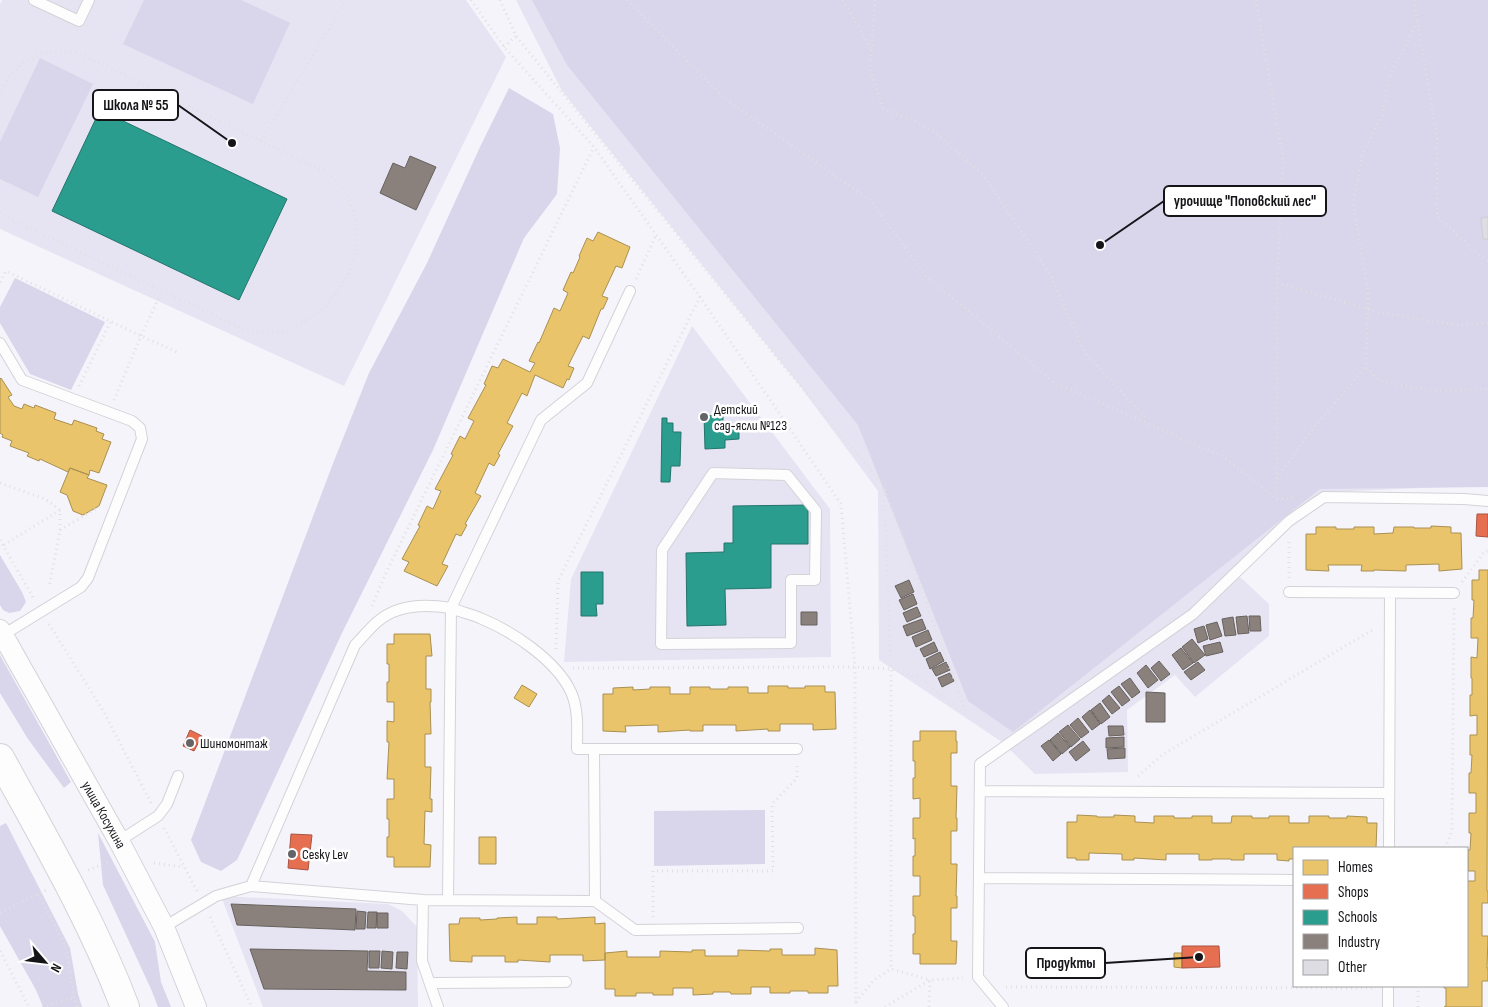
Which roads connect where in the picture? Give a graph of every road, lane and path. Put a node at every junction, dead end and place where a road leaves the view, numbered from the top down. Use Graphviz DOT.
graph roads {
  1 [pos="34,0"];
  2 [pos="89,0"];
  3 [pos="346,0"];
  4 [pos="500,0"];
  5 [pos="627,0"];
  6 [pos="844,0"];
  7 [pos="875,0"];
  8 [pos="1256,0"];
  9 [pos="1414,0"];
  10 [pos="1417,22"];
  11 [pos="516,36"];
  12 [pos="504,47"];
  13 [pos="871,49"];
  14 [pos="0,95"];
  15 [pos="261,141"];
  16 [pos="594,147"];
  17 [pos="0,211"];
  18 [pos="656,235"];
  19 [pos="1488,261"];
  20 [pos="0,282"];
  21 [pos="1277,283"];
  22 [pos="630,290"];
  23 [pos="162,291"];
  24 [pos="700,297"];
  25 [pos="1367,309"];
  26 [pos="111,321"];
  27 [pos="1488,324"];
  28 [pos="141,336"];
  29 [pos="0,343"];
  30 [pos="179,353"];
  31 [pos="1366,366"];
  32 [pos="1488,389"];
  33 [pos="72,399"];
  34 [pos="109,413"];
  35 [pos="1148,420"];
  36 [pos="1277,479"];
  37 [pos="0,483"];
  38 [pos="884,486"];
  39 [pos="1324,497"];
  40 [pos="1277,499"];
  41 [pos="1488,501"];
  42 [pos="60,510"];
  43 [pos="816,511"];
  44 [pos="96,516"];
  45 [pos="1289,521"];
  46 [pos="60,530"];
  47 [pos="0,540"];
  48 [pos="4,546"];
  49 [pos="1488,551"];
  50 [pos="55,584"];
  51 [pos="41,592"];
  52 [pos="1289,592"];
  53 [pos="1390,593"];
  54 [pos="1454,593"];
  55 [pos="33,597"];
  56 [pos="451,608"];
  57 [pos="370,610"];
  58 [pos="42,612"];
  59 [pos="1390,620"];
  60 [pos="2,633"];
  61 [pos="556,668"];
  62 [pos="891,669"];
  63 [pos="594,749"];
  64 [pos="797,749"];
  65 [pos="0,758"];
  66 [pos="178,776"];
  67 [pos="980,791"];
  68 [pos="1122,792"];
  69 [pos="1389,793"];
  70 [pos="158,816"];
  71 [pos="119,841"];
  72 [pos="1389,847"];
  73 [pos="1445,847"];
  74 [pos="979,878"];
  75 [pos="1293,880"];
  76 [pos="251,886"];
  77 [pos="38,894"];
  78 [pos="422,900"];
  79 [pos="448,900"];
  80 [pos="595,901"];
  81 [pos="203,903"];
  82 [pos="164,927"];
  83 [pos="798,928"];
  84 [pos="653,930"];
  85 [pos="0,951"];
  86 [pos="891,969"];
  87 [pos="978,977"];
  88 [pos="930,980"];
  89 [pos="566,982"];
  90 [pos="430,983"];
  91 [pos="1388,987"];
  92 [pos="1418,987"];
  93 [pos="74,998"];
  94 [pos="856,1002"];
  95 [pos="892,1005"];
  96 [pos="29,1007"];
  97 [pos="42,1007"];
  98 [pos="78,1007"];
  99 [pos="125,1007"];
  100 [pos="196,1007"];
  101 [pos="252,1007"];
  102 [pos="438,1007"];
  103 [pos="885,1007"];
  104 [pos="929,1007"];
  105 [pos="1003,1007"];
  106 [pos="1388,1007"];
  107 [pos="1418,1007"];
  1 -- 2 [label="lane"];
  3 -- 15 [label="path"];
  4 -- 11 [label="path"];
  5 -- 40 [label="path"];
  6 -- 13 [label="path"];
  7 -- 13 [label="path"];
  8 -- 21 [label="path"];
  9 -- 10 [label="path"];
  10 -- 19 [label="path"];
  10 -- 25 [label="path"];
  11 -- 12 [label="path"];
  11 -- 38 [label="path"];
  13 -- 35 [label="path"];
  14 -- 15 [label="path"];
  15 -- 23 [label="path"];
  16 -- 57 [label="path"];
  17 -- 23 [label="path"];
  18 -- 22 [label="path"];
  20 -- 26 [label="path"];
  21 -- 25 [label="path"];
  21 -- 36 [label="path"];
  22 -- 56 [label="lane"];
  23 -- 28 [label="path"];
  24 -- 61 [label="path"];
  25 -- 27 [label="path"];
  25 -- 31 [label="path"];
  26 -- 28 [label="path"];
  26 -- 33 [label="path"];
  28 -- 30 [label="path"];
  28 -- 34 [label="path"];
  29 -- 33 [label="lane"];
  31 -- 32 [label="path"];
  31 -- 36 [label="path"];
  33 -- 34 [label="lane"];
  34 -- 58 [label="lane"];
  36 -- 40 [label="path"];
  37 -- 42 [label="path"];
  38 -- 62 [label="path"];
  38 -- 62 [label="path"];
  39 -- 40 [label="path"];
  39 -- 41 [label="lane"];
  39 -- 45 [label="lane"];
  42 -- 46 [label="path"];
  42 -- 48 [label="path"];
  43 -- 43 [label="lane"];
  44 -- 46 [label="path"];
  45 -- 52 [label="path"];
  45 -- 67 [label="lane"];
  46 -- 50 [label="path"];
  47 -- 48 [label="path"];
  48 -- 55 [label="path"];
  49 -- 54 [label="path"];
  51 -- 55 [label="path"];
  52 -- 53 [label="lane"];
  53 -- 54 [label="lane"];
  53 -- 59 [label="lane"];
  54 -- 73 [label="path"];
  55 -- 58 [label="path"];
  56 -- 61 [label="lane"];
  56 -- 76 [label="lane"];
  56 -- 79 [label="lane"];
  58 -- 60 [label="lane"];
  58 -- 70 [label="path"];
  59 -- 68 [label="path"];
  59 -- 69 [label="lane"];
  60 -- 71 [label="street, улица Косухина"];
  61 -- 62 [label="path"];
  61 -- 63 [label="lane"];
  62 -- 86 [label="path"];
  63 -- 64 [label="lane"];
  63 -- 80 [label="lane"];
  64 -- 84 [label="path"];
  65 -- 99 [label="main road"];
  66 -- 70 [label="lane"];
  67 -- 68 [label="lane"];
  67 -- 74 [label="lane"];
  68 -- 69 [label="lane"];
  69 -- 72 [label="lane"];
  70 -- 71 [label="lane"];
  70 -- 81 [label="path"];
  71 -- 82 [label="street, улица Косухина"];
  74 -- 75 [label="lane"];
  74 -- 87 [label="lane"];
  76 -- 78 [label="lane"];
  76 -- 81 [label="lane"];
  77 -- 93 [label="path"];
  78 -- 79 [label="lane"];
  78 -- 90 [label="lane"];
  79 -- 80 [label="lane"];
  80 -- 84 [label="lane"];
  81 -- 82 [label="lane"];
  81 -- 101 [label="path"];
  82 -- 100 [label="street, улица Косухина"];
  83 -- 84 [label="lane"];
  85 -- 96 [label="path"];
  86 -- 88 [label="path"];
  86 -- 94 [label="path"];
  87 -- 88 [label="path"];
  87 -- 91 [label="path"];
  87 -- 105 [label="lane"];
  88 -- 95 [label="path"];
  88 -- 104 [label="path"];
  89 -- 90 [label="lane"];
  90 -- 102 [label="lane"];
  91 -- 106 [label="lane"];
  92 -- 107 [label="path"];
  93 -- 97 [label="path"];
  93 -- 98 [label="path"];
  95 -- 103 [label="path"];
}
